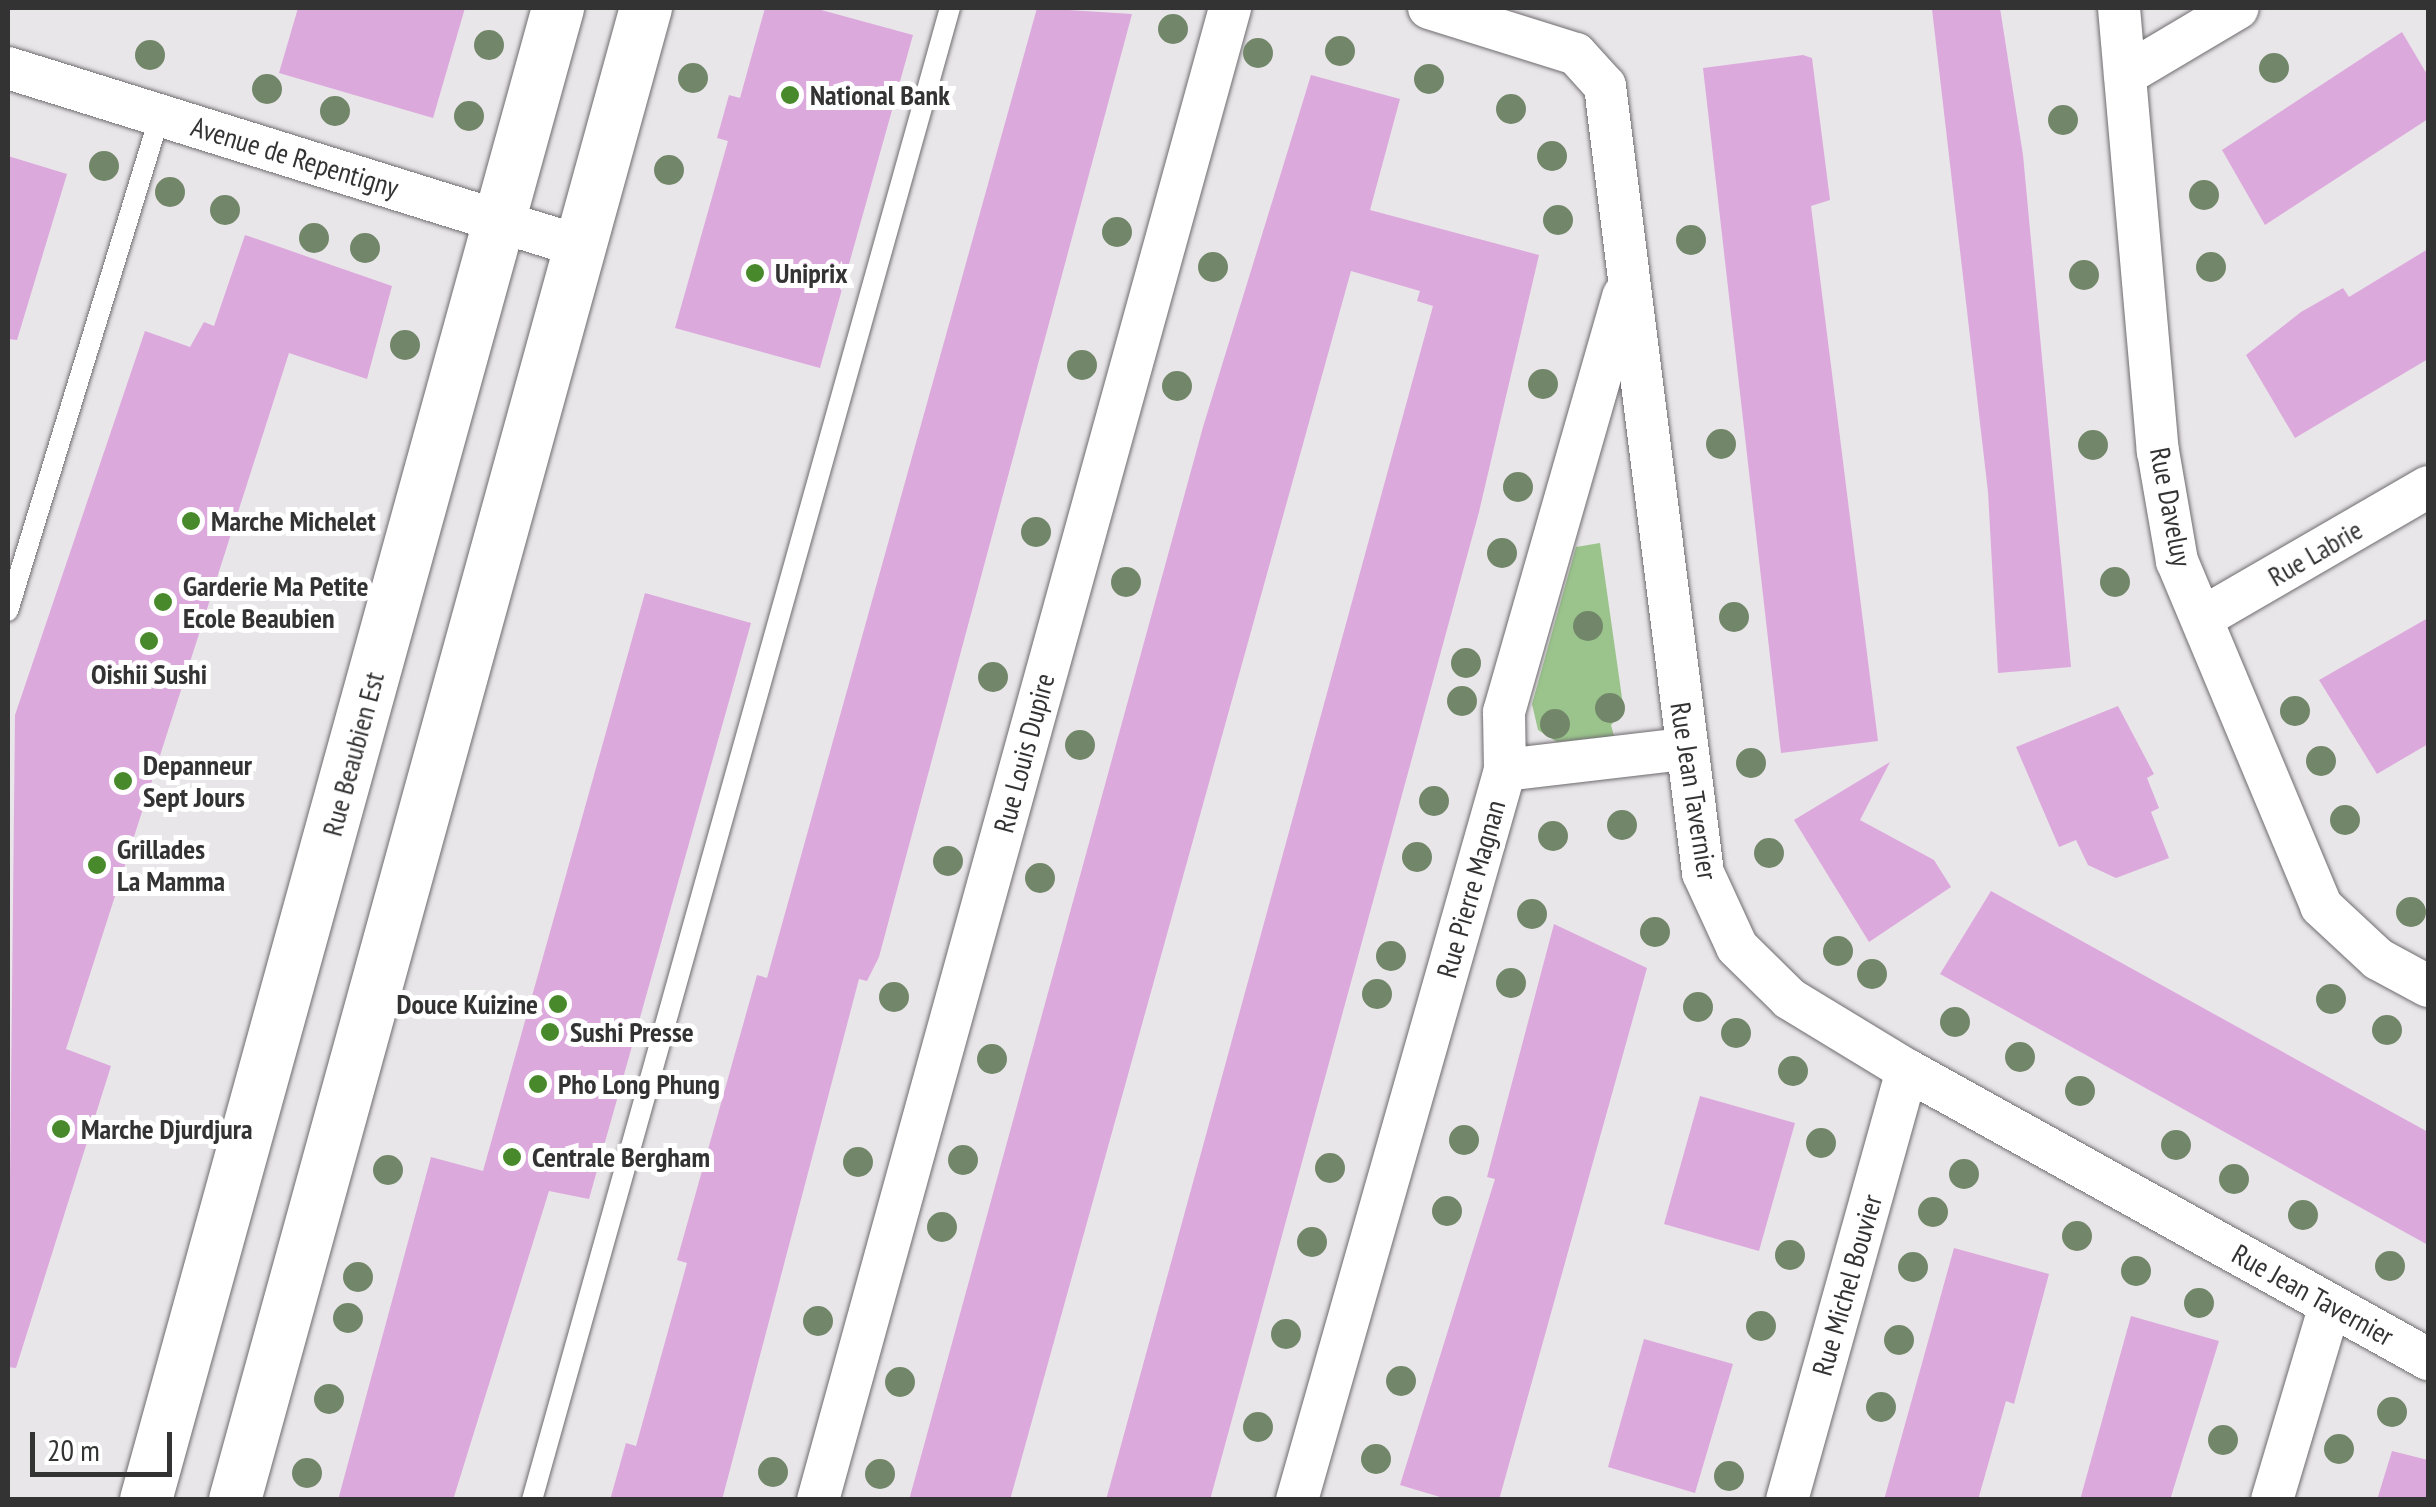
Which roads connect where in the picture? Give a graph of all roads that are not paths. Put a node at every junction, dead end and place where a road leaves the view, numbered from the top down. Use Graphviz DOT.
graph roads {
  1 [pos="558,8"];
  2 [pos="950,8"];
  3 [pos="1230,8"];
  4 [pos="1429,8"];
  5 [pos="2119,8"];
  6 [pos="2238,8"];
  7 [pos="648,16"];
  8 [pos="8,68"];
  9 [pos="2125,74"];
  10 [pos="160,116"];
  11 [pos="500,222"];
  12 [pos="582,247"];
  13 [pos="1629,276"];
  14 [pos="2428,488"];
  15 [pos="402,576"];
  16 [pos="485,598"];
  17 [pos="8,611"];
  18 [pos="2202,618"];
  19 [pos="1684,748"];
  20 [pos="1505,770"];
  21 [pos="2428,986"];
  22 [pos="1907,1070"];
  23 [pos="260,1088"];
  24 [pos="343,1110"];
  25 [pos="2330,1305"];
  26 [pos="2428,1359"];
  27 [pos="146,1500"];
  28 [pos="235,1500"];
  29 [pos="532,1500"];
  30 [pos="818,1500"];
  31 [pos="1298,1500"];
  32 [pos="1787,1500"];
  33 [pos="2272,1500"];
  1 -- 11 [label="street, Rue Beaubien Est"];
  2 -- 29 [label="lane"];
  3 -- 30 [label="street, Rue Louis Dupire"];
  4 -- 13 [label="street, Rue Jean Tavernier"];
  5 -- 9 [label="street, Rue Daveluy"];
  6 -- 9 [label="street"];
  7 -- 12 [label="street"];
  8 -- 10 [label="street, Avenue de Repentigny"];
  9 -- 18 [label="street, Rue Daveluy"];
  10 -- 11 [label="street, Avenue de Repentigny"];
  10 -- 17 [label="lane"];
  11 -- 12 [label="street, Avenue de Repentigny"];
  11 -- 15 [label="street, Rue Beaubien Est"];
  12 -- 16 [label="street"];
  13 -- 19 [label="street, Rue Jean Tavernier"];
  13 -- 20 [label="street, Rue Pierre Magnan"];
  14 -- 18 [label="street, Rue Labrie"];
  15 -- 16 [label="street"];
  15 -- 23 [label="street, Rue Beaubien Est"];
  16 -- 24 [label="street"];
  18 -- 21 [label="street, Rue Daveluy"];
  19 -- 20 [label="street"];
  19 -- 22 [label="street, Rue Jean Tavernier"];
  20 -- 31 [label="street, Rue Pierre Magnan"];
  22 -- 25 [label="street, Rue Jean Tavernier"];
  22 -- 32 [label="street, Rue Michel Bouvier"];
  23 -- 24 [label="street"];
  23 -- 27 [label="street, Rue Beaubien Est"];
  24 -- 28 [label="street"];
  25 -- 26 [label="street, Rue Jean Tavernier"];
  25 -- 33 [label="street"];
}
